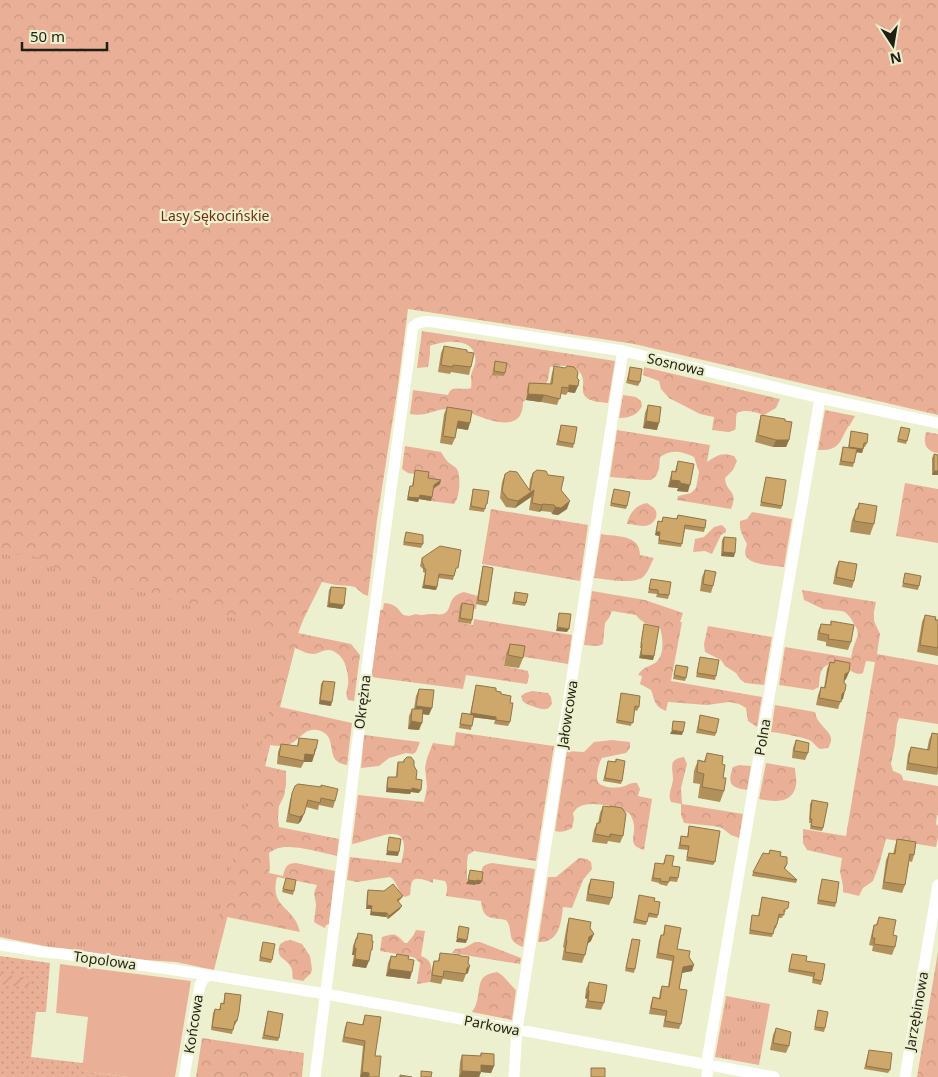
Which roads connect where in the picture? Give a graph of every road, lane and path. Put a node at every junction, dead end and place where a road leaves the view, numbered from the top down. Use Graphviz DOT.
graph roads {
  1 [pos="414,327"];
  2 [pos="623,351"];
  3 [pos="820,398"];
  4 [pos="938,423"];
  5 [pos="938,885"];
  6 [pos="0,945"];
  7 [pos="210,975"];
  8 [pos="326,994"];
  9 [pos="517,1030"];
  10 [pos="707,1071"];
  11 [pos="184,1077"];
  12 [pos="315,1077"];
  13 [pos="514,1077"];
  14 [pos="774,1077"];
  15 [pos="905,1077"];
  1 -- 2 [label="street, Sosnowa"];
  1 -- 8 [label="street, Okrężna"];
  2 -- 3 [label="street, Sosnowa"];
  2 -- 9 [label="street, Jałowcowa"];
  3 -- 4 [label="street, Sosnowa"];
  3 -- 10 [label="street, Polna"];
  5 -- 15 [label="street, Jarzębinowa"];
  6 -- 7 [label="street, Topolowa"];
  7 -- 8 [label="street, Parkowa"];
  7 -- 11 [label="street, Końcowa"];
  8 -- 9 [label="street, Parkowa"];
  8 -- 12 [label="street, Okrężna"];
  9 -- 10 [label="street, Parkowa"];
  9 -- 13 [label="street, Jałowcowa"];
  10 -- 14 [label="street, Parkowa"];
}
